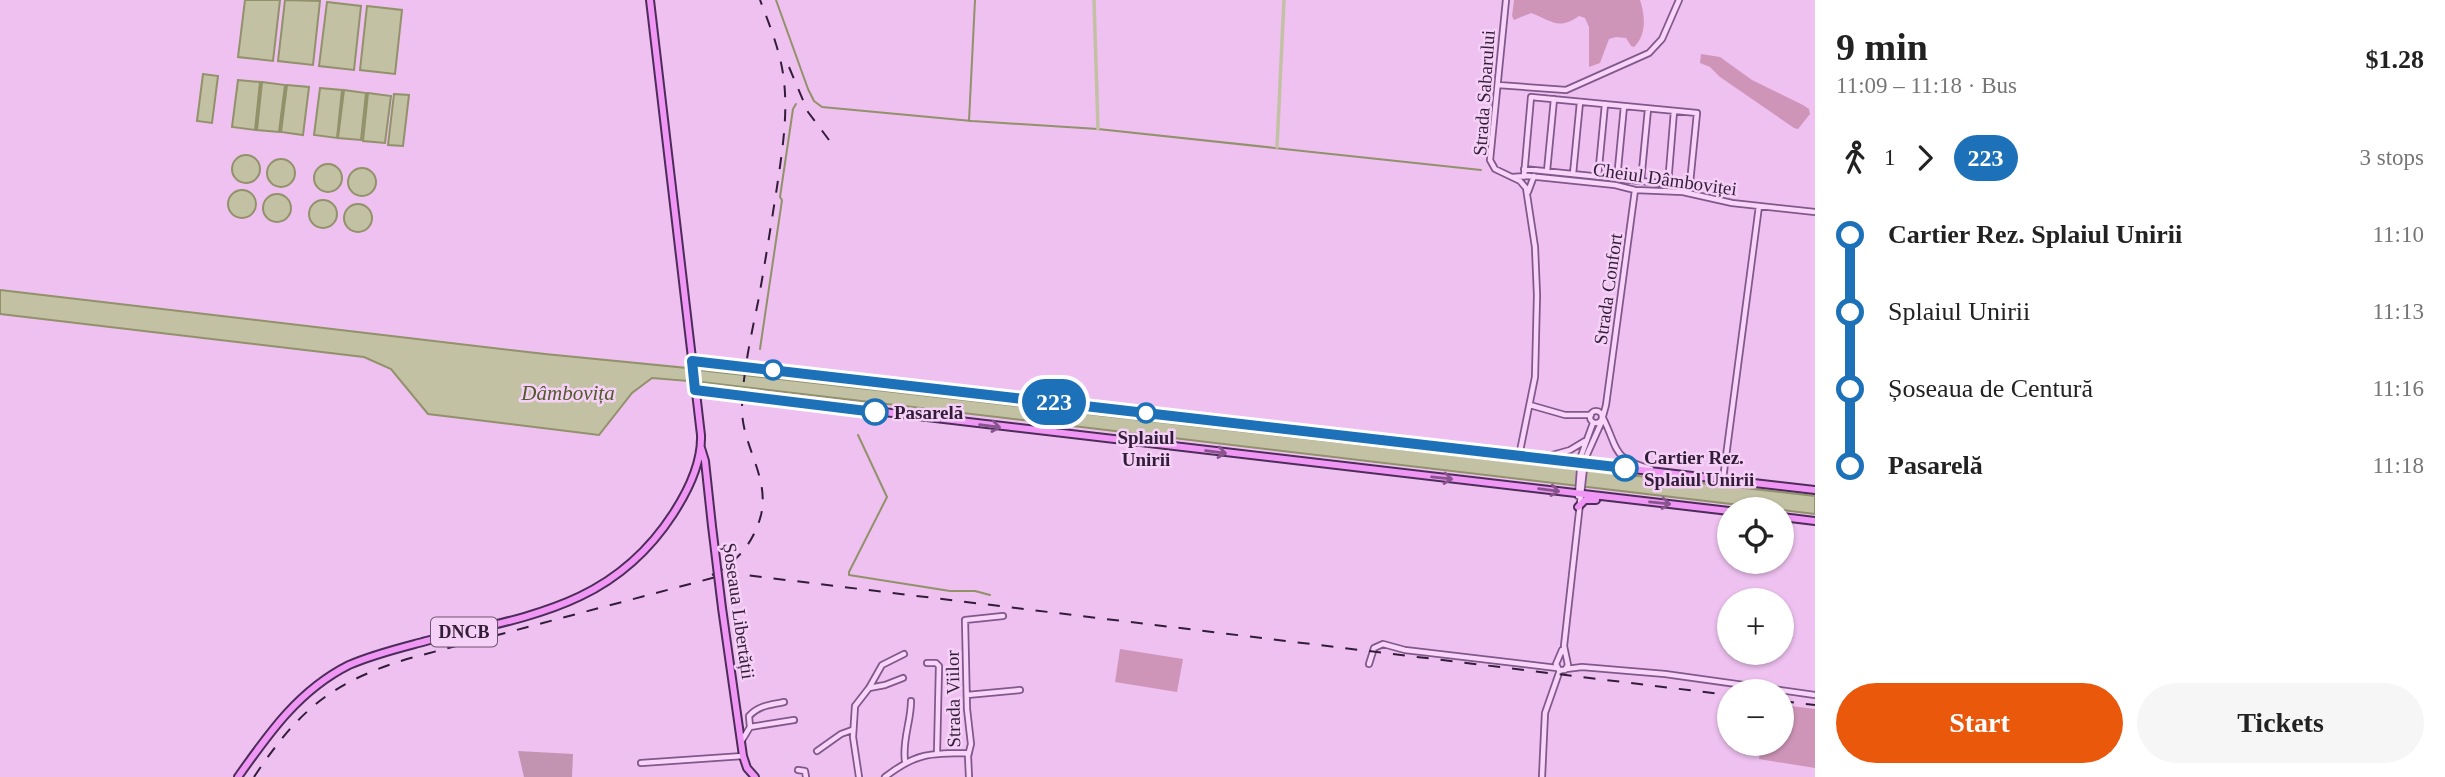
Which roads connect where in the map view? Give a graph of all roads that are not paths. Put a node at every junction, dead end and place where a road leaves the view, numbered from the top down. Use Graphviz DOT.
graph roads {
  1 [pos="650,0"];
  2 [pos="1506,0"];
  3 [pos="1679,0"];
  4 [pos="1498,85"];
  5 [pos="1554,99"];
  6 [pos="1580,102"];
  7 [pos="1605,104"];
  8 [pos="1624,106"];
  9 [pos="1648,108"];
  10 [pos="1674,111"];
  11 [pos="1524,169"];
  12 [pos="1547,171"];
  13 [pos="1573,174"];
  14 [pos="1529,176"];
  15 [pos="1512,177"];
  16 [pos="1600,179"];
  17 [pos="1617,179"];
  18 [pos="1641,181"];
  19 [pos="1524,184"];
  20 [pos="1668,184"];
  21 [pos="1689,186"];
  22 [pos="1635,190"];
  23 [pos="1527,193"];
  24 [pos="1689,193"];
  25 [pos="1759,206"];
  26 [pos="1815,212"];
  27 [pos="692,365"];
  28 [pos="695,390"];
  29 [pos="712,392"];
  30 [pos="1608,393"];
  31 [pos="697,405"];
  32 [pos="1531,405"];
  33 [pos="1597,411"];
  34 [pos="1591,415"];
  35 [pos="1602,418"];
  36 [pos="1593,422"];
  37 [pos="1588,438"];
  38 [pos="701,446"];
  39 [pos="1519,456"];
  40 [pos="1537,458"];
  41 [pos="698,461"];
  42 [pos="1582,464"];
  43 [pos="1669,473"];
  44 [pos="1723,480"];
  45 [pos="692,481"];
  46 [pos="706,483"];
  47 [pos="1815,490"];
  48 [pos="1579,495"];
  49 [pos="1619,498"];
  50 [pos="1717,510"];
  51 [pos="1794,518"];
  52 [pos="1815,521"];
  53 [pos="1003,616"];
  54 [pos="904,654"];
  55 [pos="927,663"];
  56 [pos="1369,664"];
  57 [pos="1562,665"];
  58 [pos="903,678"];
  59 [pos="869,688"];
  60 [pos="1020,690"];
  61 [pos="967,695"];
  62 [pos="1815,695"];
  63 [pos="911,701"];
  64 [pos="785,702"];
  65 [pos="794,720"];
  66 [pos="750,727"];
  67 [pos="853,730"];
  68 [pos="741,742"];
  69 [pos="817,751"];
  70 [pos="937,753"];
  71 [pos="969,753"];
  72 [pos="743,756"];
  73 [pos="905,761"];
  74 [pos="641,763"];
  75 [pos="798,771"];
  76 [pos="238,777"];
  77 [pos="755,777"];
  78 [pos="806,777"];
  79 [pos="859,777"];
  80 [pos="884,777"];
  81 [pos="970,777"];
  82 [pos="1542,777"];
  1 -- 27 [label="main road, DNCB"];
  2 -- 4 [label="street, Strada Sabarului"];
  3 -- 4 [label="street"];
  4 -- 15 [label="street, Strada Sabarului"];
  5 -- 6 [label="street"];
  5 -- 11 [label="street"];
  5 -- 12 [label="street"];
  6 -- 7 [label="street"];
  6 -- 13 [label="street"];
  7 -- 8 [label="street"];
  7 -- 16 [label="street"];
  8 -- 9 [label="street"];
  8 -- 17 [label="street"];
  9 -- 10 [label="street"];
  9 -- 18 [label="street"];
  10 -- 20 [label="street"];
  10 -- 21 [label="street"];
  11 -- 12 [label="street"];
  11 -- 14 [label="street"];
  12 -- 13 [label="street"];
  13 -- 16 [label="street"];
  14 -- 15 [label="street, Cheiul Dâmboviței"];
  14 -- 16 [label="street, Cheiul Dâmboviței"];
  14 -- 19 [label="street"];
  14 -- 23 [label="street"];
  15 -- 19 [label="street"];
  16 -- 17 [label="street"];
  16 -- 22 [label="street, Cheiul Dâmboviței"];
  17 -- 18 [label="street"];
  18 -- 20 [label="street"];
  19 -- 23 [label="street"];
  20 -- 21 [label="street"];
  21 -- 24 [label="street"];
  22 -- 24 [label="street, Cheiul Dâmboviței"];
  22 -- 30 [label="street, Strada Confort"];
  23 -- 32 [label="street"];
  24 -- 25 [label="street, Cheiul Dâmboviței"];
  25 -- 26 [label="street, Cheiul Dâmboviței"];
  25 -- 44 [label="street"];
  27 -- 28 [label="main road, DNCB"];
  27 -- 39 [label="main road"];
  28 -- 29 [label="main road"];
  28 -- 31 [label="main road, DNCB"];
  29 -- 31 [label="main road"];
  29 -- 48 [label="main road, one-way"];
  30 -- 33 [label="street, Strada Confort"];
  30 -- 35 [label="street, Strada Confort"];
  31 -- 38 [label="main road, DNCB"];
  32 -- 34 [label="street"];
  32 -- 39 [label="street"];
  33 -- 34 [label="street"];
  33 -- 35 [label="street"];
  34 -- 36 [label="street"];
  35 -- 36 [label="street"];
  35 -- 42 [label="street, Strada Confort"];
  35 -- 43 [label="street"];
  36 -- 37 [label="street"];
  37 -- 40 [label="street"];
  37 -- 42 [label="street"];
  38 -- 41 [label="main road, DNCB"];
  38 -- 46 [label="main road, Șoseaua Libertății"];
  39 -- 40 [label="main road"];
  40 -- 42 [label="main road"];
  41 -- 45 [label="main road, DNCB"];
  41 -- 46 [label="main road"];
  42 -- 43 [label="main road"];
  42 -- 48 [label="street"];
  43 -- 44 [label="main road"];
  44 -- 47 [label="main road"];
  45 -- 46 [label="main road"];
  45 -- 76 [label="main road, DNCB"];
  46 -- 68 [label="main road, Șoseaua Libertății, bridge"];
  48 -- 49 [label="main road"];
  48 -- 49 [label="main road"];
  48 -- 57 [label="street"];
  49 -- 50 [label="main road, one-way"];
  51 -- 52 [label="main road"];
  53 -- 61 [label="street, Strada Viilor"];
  54 -- 59 [label="street"];
  55 -- 70 [label="street"];
  56 -- 57 [label="street"];
  57 -- 62 [label="street"];
  57 -- 82 [label="street"];
  58 -- 59 [label="street"];
  59 -- 67 [label="street"];
  60 -- 61 [label="street"];
  61 -- 71 [label="street, Strada Viilor"];
  63 -- 73 [label="street"];
  64 -- 66 [label="street"];
  65 -- 66 [label="street"];
  66 -- 68 [label="street"];
  67 -- 69 [label="street"];
  67 -- 79 [label="street"];
  68 -- 72 [label="main road, Șoseaua Libertății"];
  70 -- 71 [label="street"];
  70 -- 73 [label="street"];
  71 -- 81 [label="street, Strada Viilor"];
  72 -- 74 [label="street"];
  72 -- 77 [label="main road, Șoseaua Libertății"];
  73 -- 80 [label="street"];
  75 -- 78 [label="street"];
}
